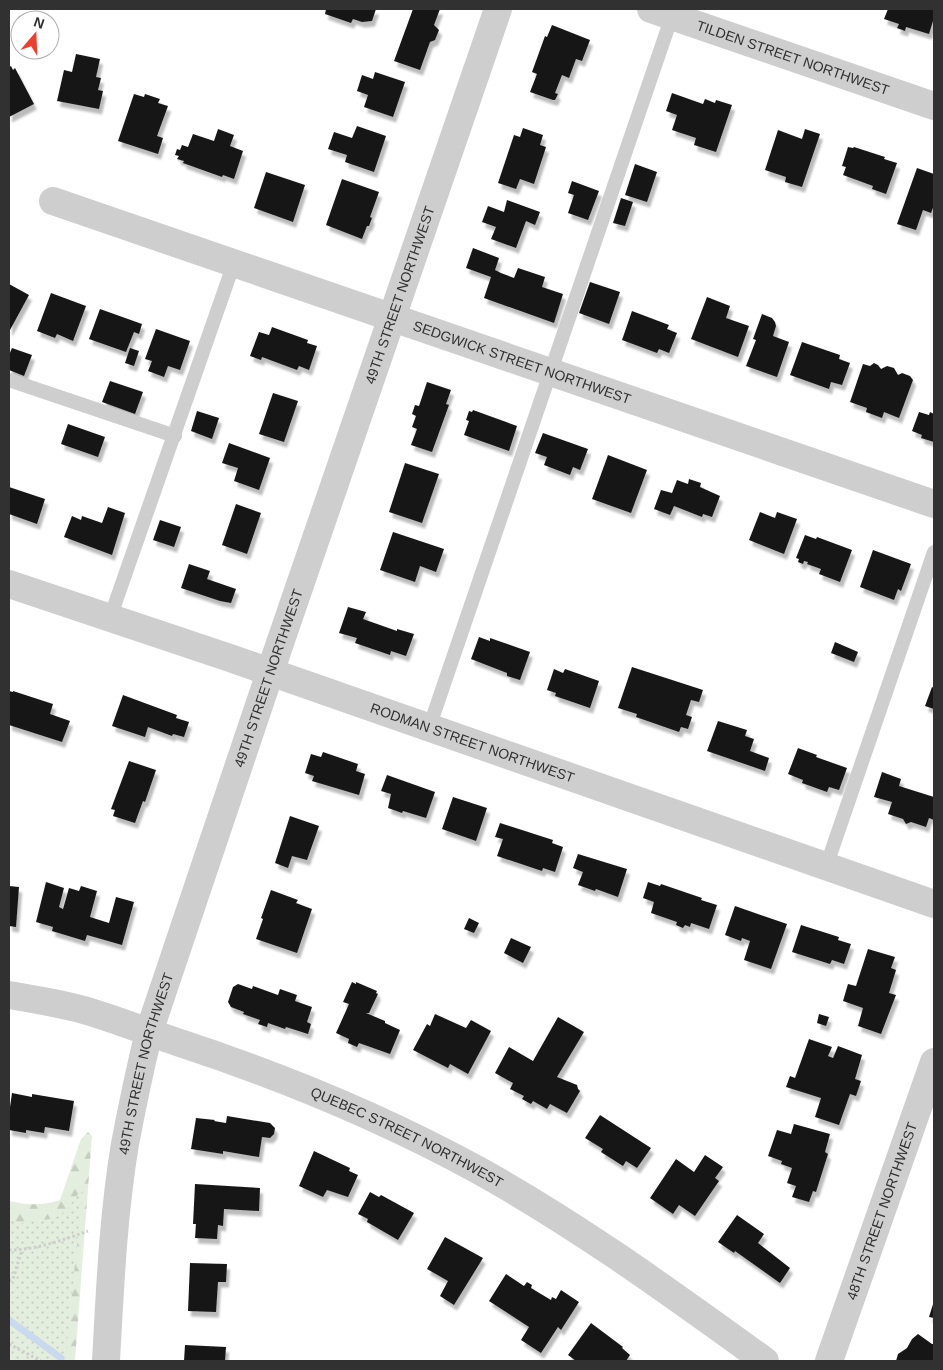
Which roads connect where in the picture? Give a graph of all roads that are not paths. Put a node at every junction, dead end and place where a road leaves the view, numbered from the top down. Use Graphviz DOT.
graph roads {
  1 [pos="498,9"];
  2 [pos="662,12"];
  3 [pos="934,106"];
  4 [pos="53,200"];
  5 [pos="234,263"];
  6 [pos="392,318"];
  7 [pos="550,372"];
  8 [pos="9,380"];
  9 [pos="174,436"];
  10 [pos="934,504"];
  11 [pos="934,552"];
  12 [pos="9,584"];
  13 [pos="110,618"];
  14 [pos="270,673"];
  15 [pos="429,728"];
  16 [pos="826,867"];
  17 [pos="934,904"];
  18 [pos="9,995"];
  19 [pos="149,1032"];
  20 [pos="934,1062"];
  21 [pos="106,1361"];
  22 [pos="765,1361"];
  23 [pos="829,1361"];
  1 -- 6 [label="street, 49TH STREET NORTHWEST"];
  2 -- 3 [label="street, TILDEN STREET NORTHWEST"];
  2 -- 7 [label="lane"];
  4 -- 5 [label="street, SEDGWICK STREET NORTHWEST"];
  5 -- 6 [label="street, SEDGWICK STREET NORTHWEST"];
  5 -- 9 [label="lane"];
  6 -- 7 [label="street, SEDGWICK STREET NORTHWEST"];
  6 -- 14 [label="street, 49TH STREET NORTHWEST"];
  7 -- 10 [label="street, SEDGWICK STREET NORTHWEST"];
  7 -- 15 [label="lane"];
  8 -- 9 [label="lane"];
  9 -- 13 [label="lane"];
  11 -- 16 [label="lane"];
  12 -- 13 [label="street, RODMAN STREET NORTHWEST"];
  13 -- 14 [label="street, RODMAN STREET NORTHWEST"];
  14 -- 15 [label="street, RODMAN STREET NORTHWEST"];
  14 -- 19 [label="street, 49TH STREET NORTHWEST"];
  15 -- 16 [label="street, RODMAN STREET NORTHWEST"];
  16 -- 17 [label="street, RODMAN STREET NORTHWEST"];
  18 -- 19 [label="street, QUEBEC STREET NORTHWEST"];
  19 -- 21 [label="street, 49TH STREET NORTHWEST"];
  19 -- 22 [label="street, QUEBEC STREET NORTHWEST"];
  20 -- 23 [label="street, 48TH STREET NORTHWEST"];
}
